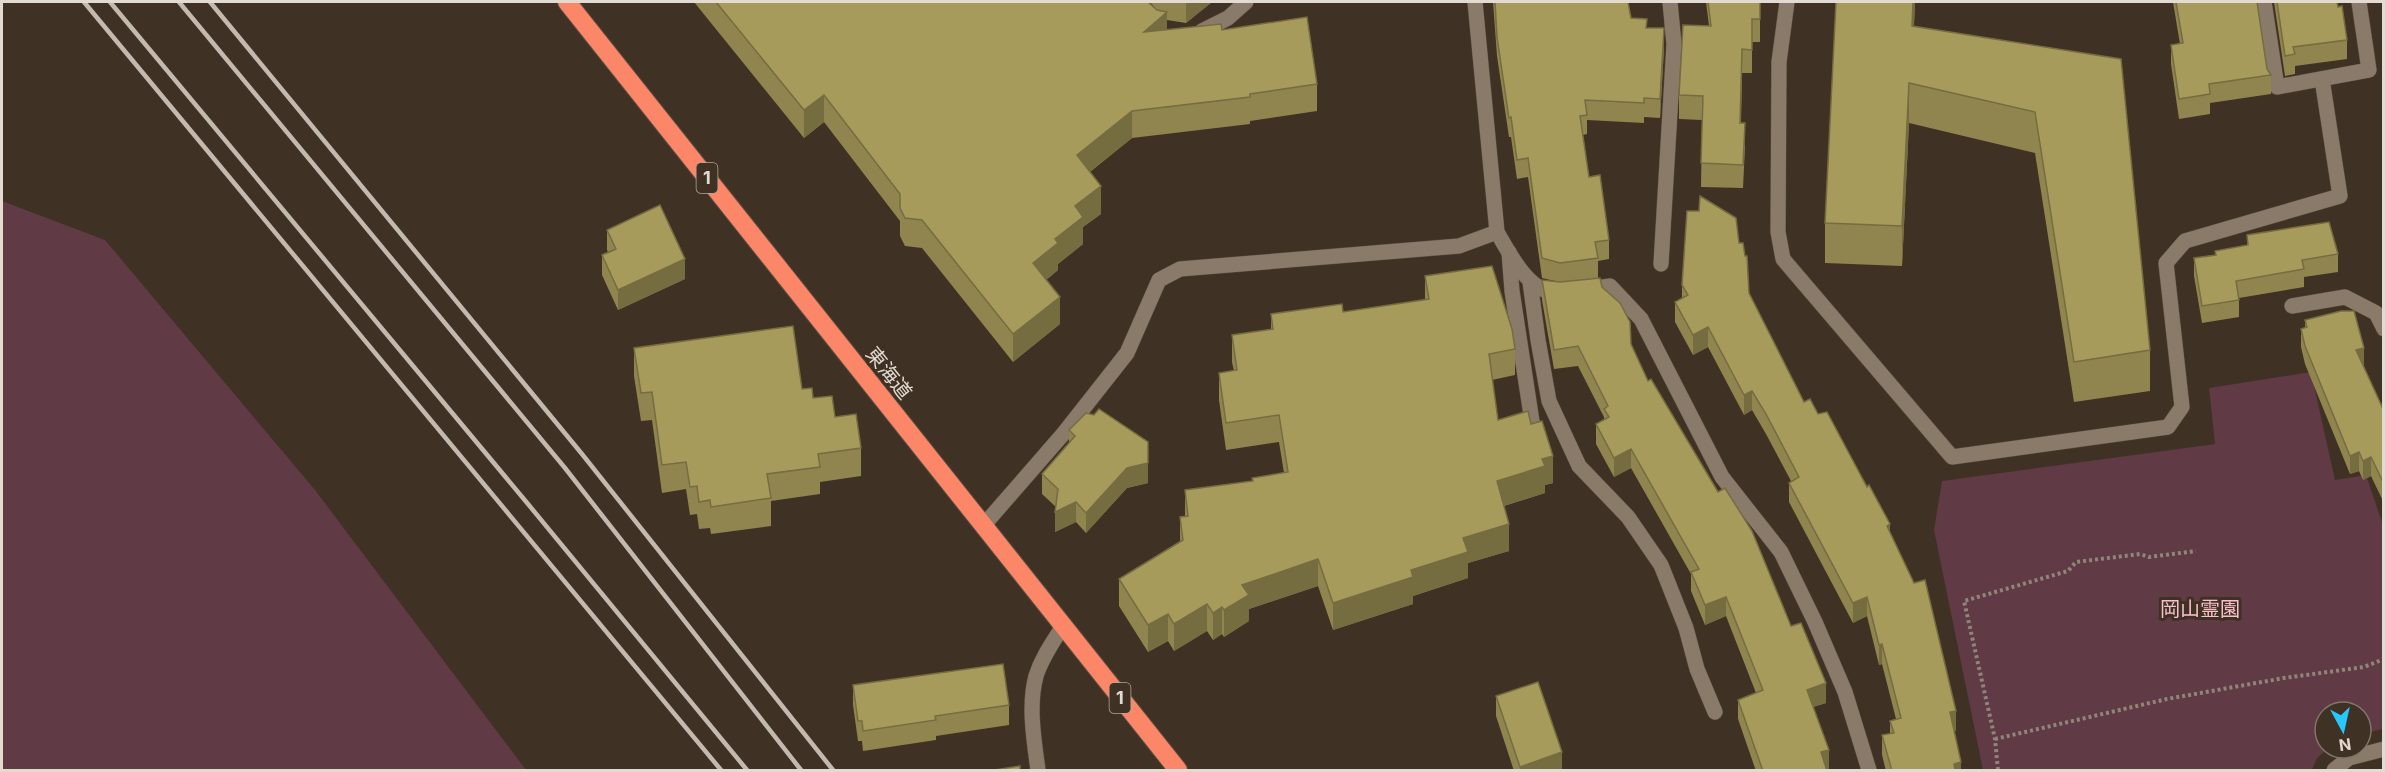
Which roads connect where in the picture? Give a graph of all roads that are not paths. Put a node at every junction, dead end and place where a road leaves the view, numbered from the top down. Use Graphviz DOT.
graph roads {
  1 [pos="567,2"];
  2 [pos="1246,2"];
  3 [pos="1475,2"];
  4 [pos="1670,2"];
  5 [pos="1787,2"];
  6 [pos="2264,2"];
  7 [pos="2359,2"];
  8 [pos="1190,33"];
  9 [pos="2322,79"];
  10 [pos="1497,232"];
  11 [pos="1509,252"];
  12 [pos="1661,264"];
  13 [pos="1530,282"];
  14 [pos="2292,306"];
  15 [pos="2384,329"];
  16 [pos="1533,428"];
  17 [pos="983,526"];
  18 [pos="1063,626"];
  19 [pos="1715,712"];
  20 [pos="2384,749"];
  21 [pos="1038,771"];
  22 [pos="1178,771"];
  23 [pos="1869,771"];
  24 [pos="2334,771"];
  1 -- 17 [label="highway, 東海道 / 1"];
  2 -- 8 [label="street"];
  3 -- 10 [label="street"];
  4 -- 12 [label="street"];
  5 -- 9 [label="street"];
  6 -- 9 [label="street"];
  7 -- 9 [label="street"];
  10 -- 11 [label="street"];
  10 -- 17 [label="street"];
  11 -- 13 [label="street"];
  11 -- 16 [label="street"];
  13 -- 19 [label="street"];
  13 -- 23 [label="street"];
  14 -- 15 [label="street"];
  17 -- 18 [label="highway, 東海道 / 1"];
  18 -- 21 [label="street"];
  18 -- 22 [label="highway, 東海道 / 1"];
  20 -- 24 [label="street"];
}
